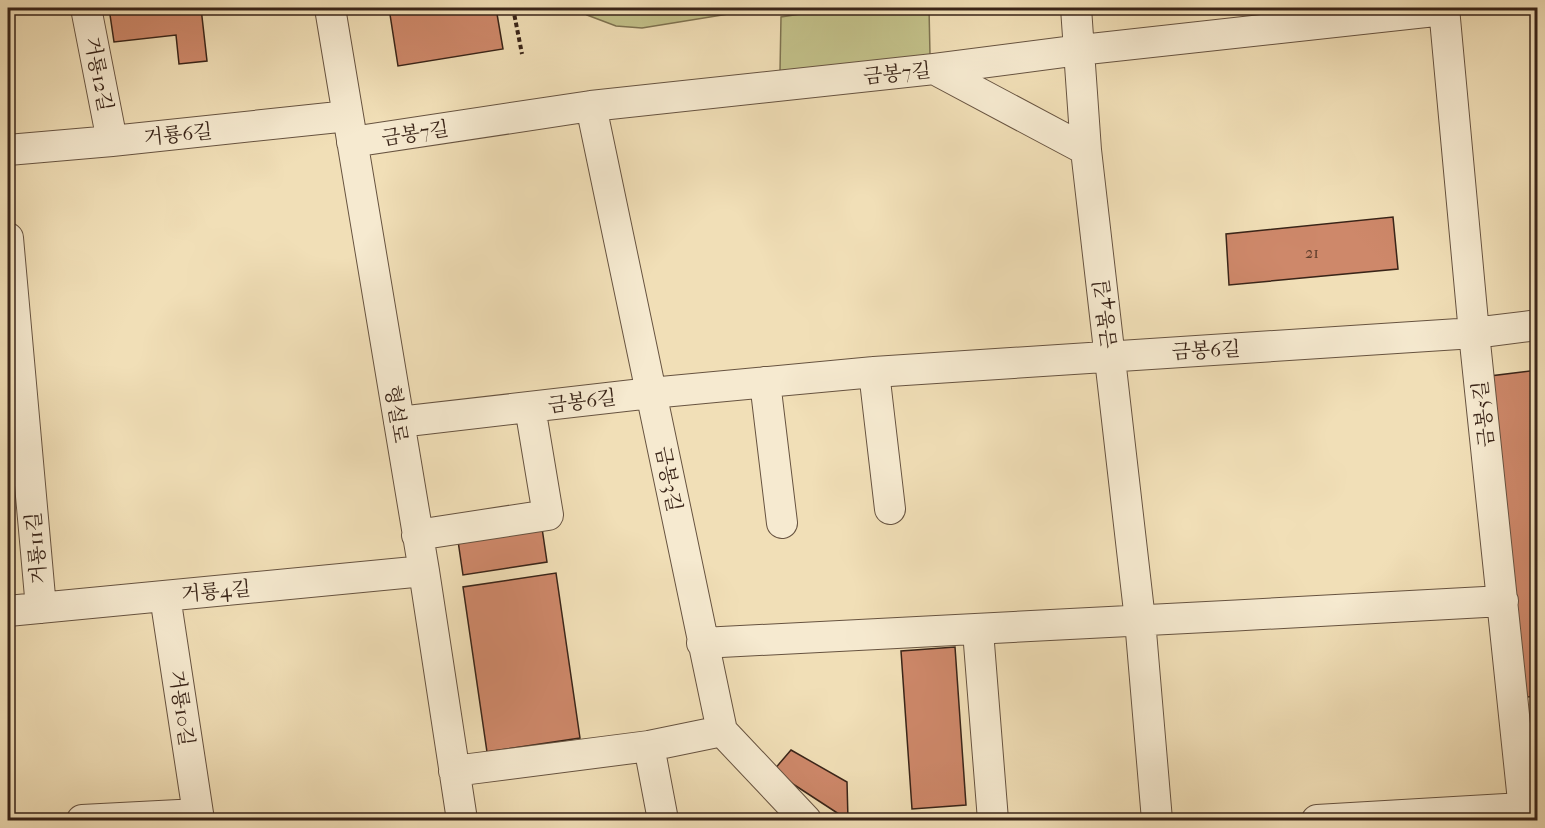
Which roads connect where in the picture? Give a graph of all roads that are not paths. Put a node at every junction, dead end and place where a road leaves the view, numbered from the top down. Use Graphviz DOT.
graph roads {
  1 [pos="86,8"];
  2 [pos="330,8"];
  3 [pos="1076,8"];
  4 [pos="1444,9"];
  5 [pos="1080,50"];
  6 [pos="934,69"];
  7 [pos="591,106"];
  8 [pos="350,129"];
  9 [pos="112,141"];
  10 [pos="8,150"];
  11 [pos="1086,150"];
  12 [pos="8,238"];
  13 [pos="1538,325"];
  14 [pos="1474,333"];
  15 [pos="1110,356"];
  16 [pos="874,372"];
  17 [pos="765,382"];
  18 [pos="15,393"];
  19 [pos="651,393"];
  20 [pos="530,407"];
  21 [pos="399,422"];
  22 [pos="890,509"];
  23 [pos="782,523"];
  24 [pos="417,535"];
  25 [pos="424,571"];
  26 [pos="165,596"];
  27 [pos="1503,601"];
  28 [pos="41,608"];
  29 [pos="8,611"];
  30 [pos="1140,620"];
  31 [pos="978,631"];
  32 [pos="702,643"];
  33 [pos="722,731"];
  34 [pos="649,746"];
  35 [pos="454,771"];
  36 [pos="1529,812"];
  37 [pos="198,818"];
  38 [pos="82,820"];
  39 [pos="462,820"];
  40 [pos="663,820"];
  41 [pos="806,820"];
  42 [pos="993,820"];
  43 [pos="1157,820"];
  44 [pos="1327,820"];
  1 -- 9 [label="street, 거룡12길"];
  2 -- 8 [label="street, 형설로"];
  3 -- 5 [label="street, 금봉4길"];
  4 -- 5 [label="street, 금봉7길"];
  4 -- 14 [label="street, 금봉5길"];
  5 -- 6 [label="street, 금봉7길"];
  5 -- 11 [label="street, 금봉4길"];
  6 -- 7 [label="street, 금봉7길"];
  6 -- 11 [label="street"];
  7 -- 8 [label="street, 금봉7길"];
  7 -- 19 [label="street, 금봉3길"];
  8 -- 9 [label="street, 거룡6길"];
  8 -- 21 [label="street, 형설로"];
  9 -- 10 [label="street, 거룡6길"];
  11 -- 15 [label="street, 금봉4길"];
  12 -- 18 [label="street, 거룡11길"];
  13 -- 14 [label="street, 금봉6길"];
  14 -- 15 [label="street, 금봉6길"];
  14 -- 27 [label="street, 금봉5길"];
  15 -- 16 [label="street, 금봉6길"];
  15 -- 30 [label="street, 금봉4길"];
  16 -- 17 [label="street, 금봉6길"];
  16 -- 22 [label="street"];
  17 -- 19 [label="street, 금봉6길"];
  17 -- 23 [label="street"];
  18 -- 28 [label="street, 거룡11길"];
  19 -- 20 [label="street, 금봉6길"];
  19 -- 32 [label="street, 금봉3길"];
  20 -- 21 [label="street, 금봉6길"];
  20 -- 24 [label="street"];
  21 -- 24 [label="street, 형설로"];
  24 -- 25 [label="street, 형설로"];
  25 -- 26 [label="street, 거룡4길"];
  25 -- 35 [label="street, 형설로"];
  26 -- 28 [label="street, 거룡4길"];
  26 -- 37 [label="street, 거룡10길"];
  27 -- 30 [label="street"];
  27 -- 36 [label="street, 금봉5길"];
  28 -- 29 [label="street, 거룡4길"];
  30 -- 31 [label="street"];
  30 -- 43 [label="street, 금봉4길"];
  31 -- 32 [label="street"];
  31 -- 42 [label="street"];
  32 -- 33 [label="street, 금봉3길"];
  33 -- 34 [label="street"];
  33 -- 41 [label="street"];
  34 -- 35 [label="street"];
  34 -- 40 [label="street"];
  35 -- 39 [label="street, 형설로"];
  36 -- 44 [label="street"];
  37 -- 38 [label="street"];
}
